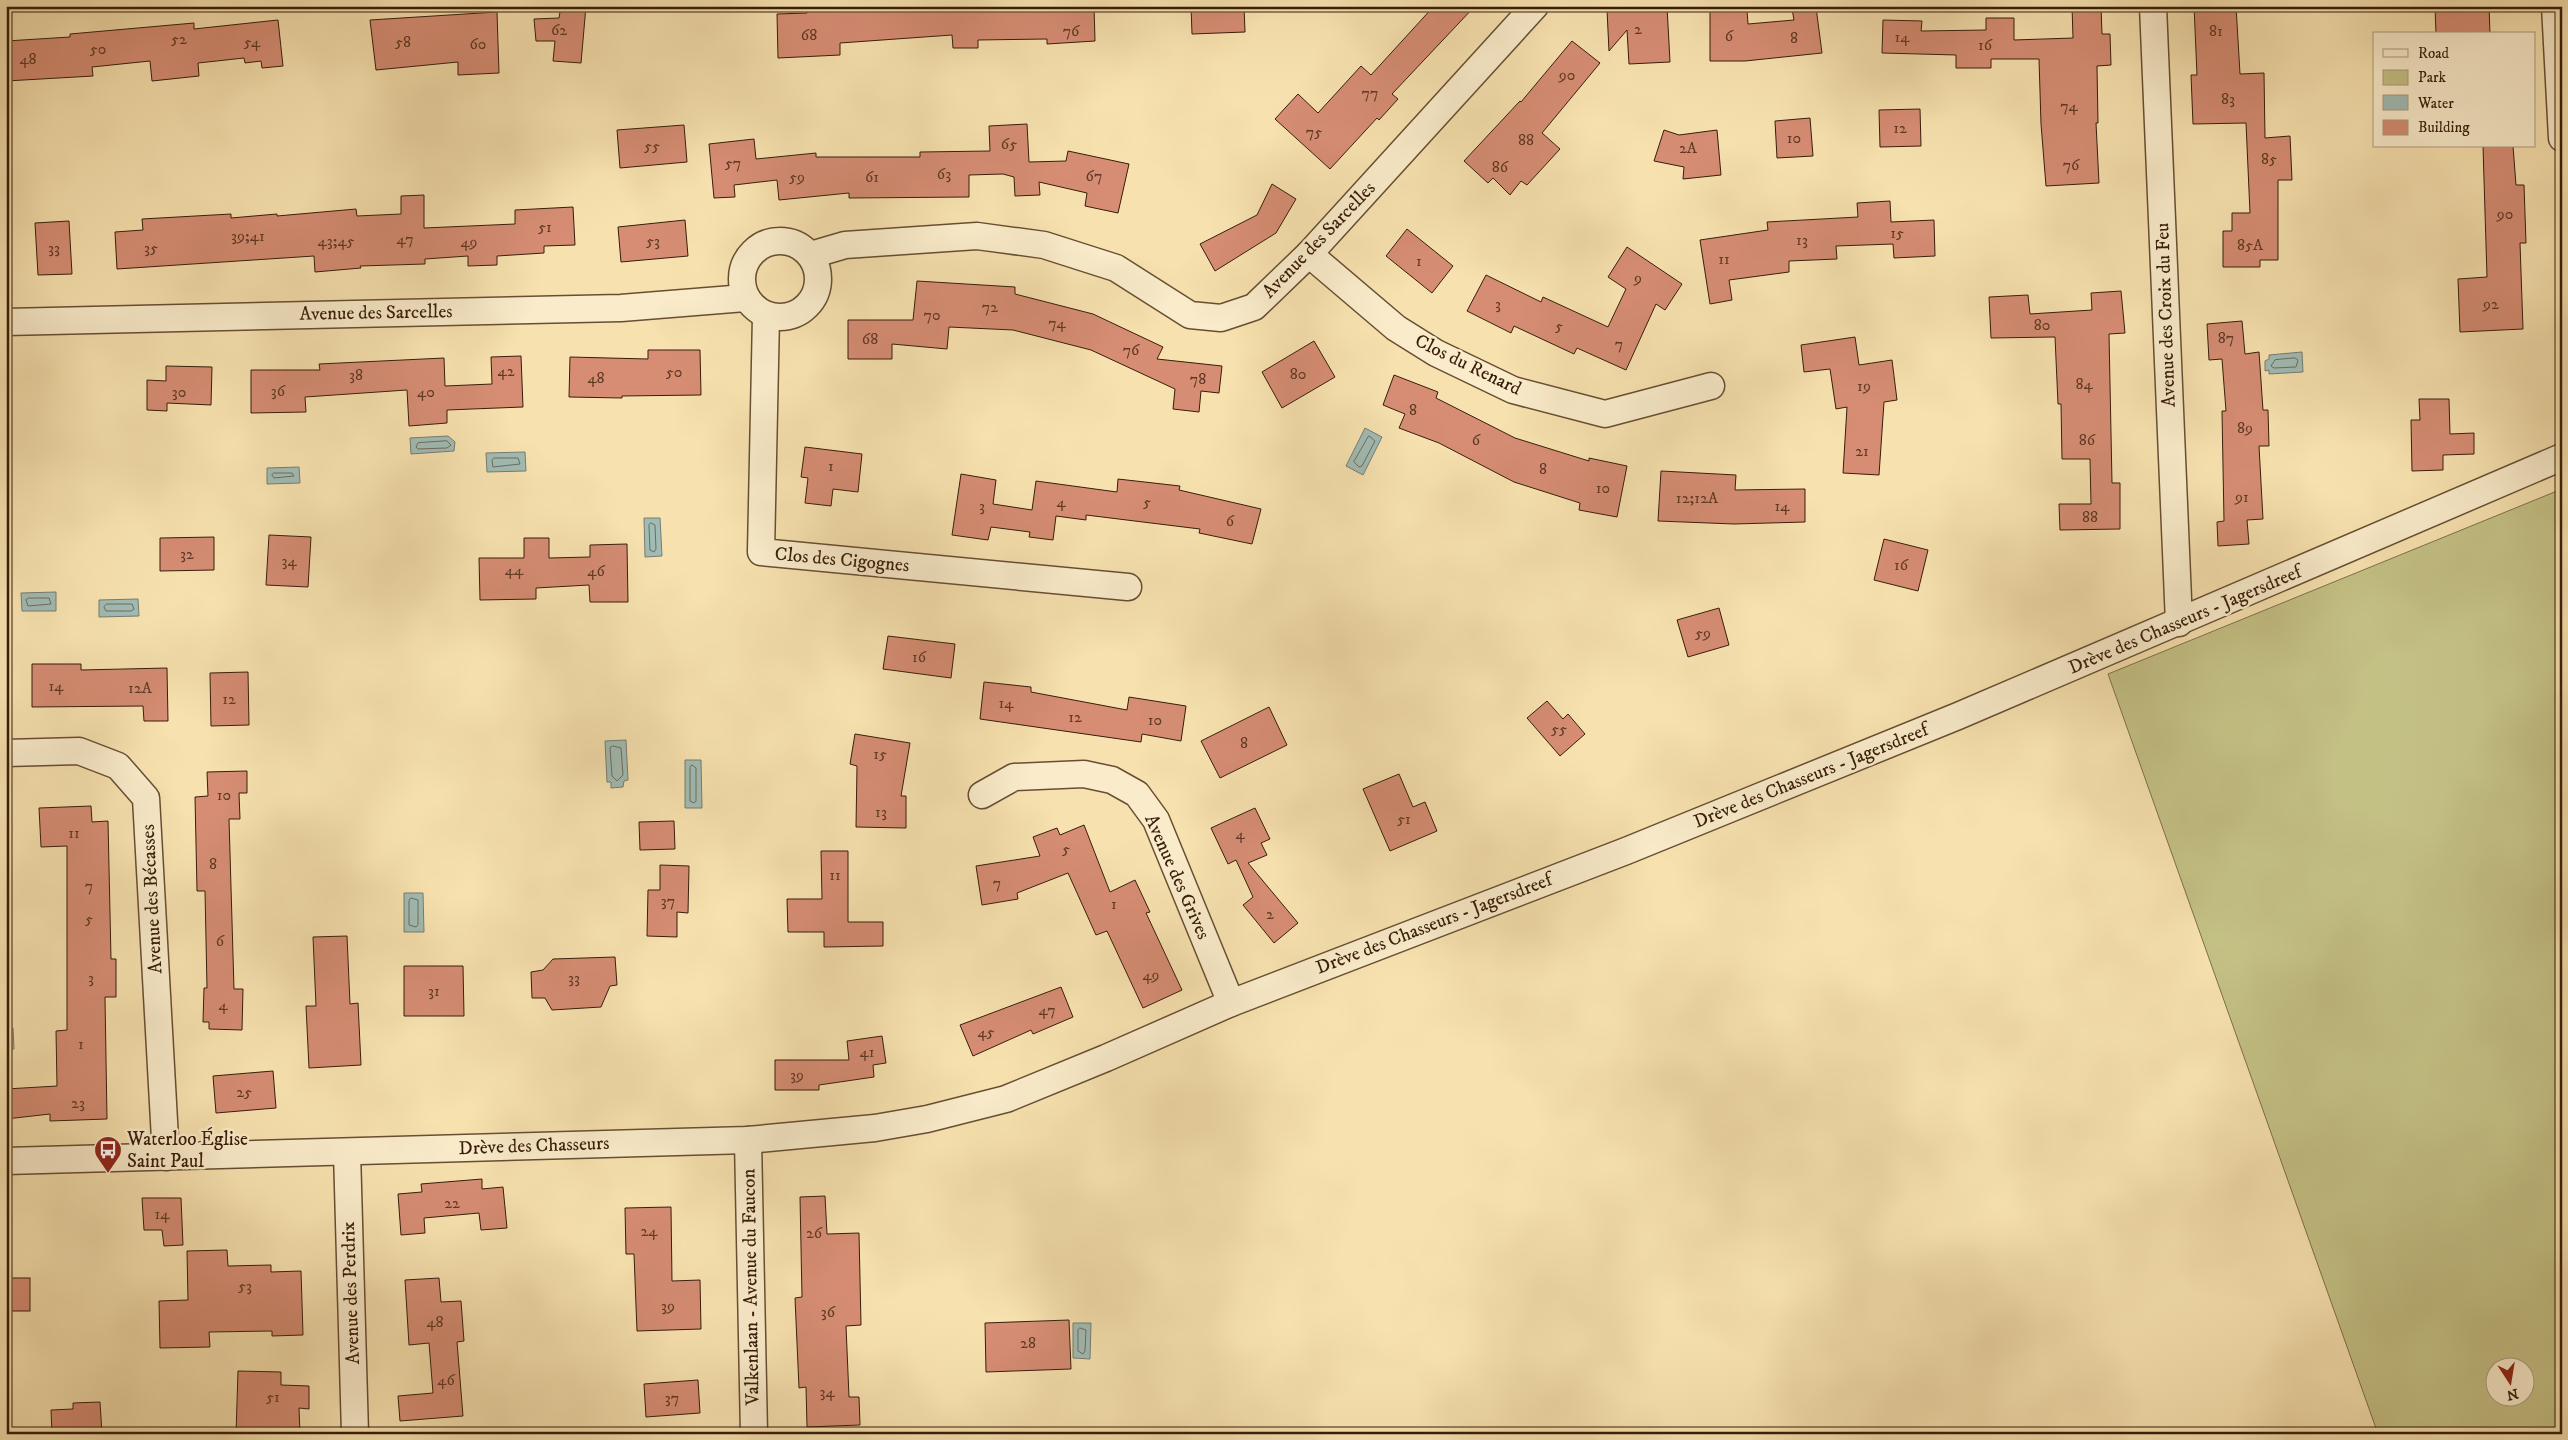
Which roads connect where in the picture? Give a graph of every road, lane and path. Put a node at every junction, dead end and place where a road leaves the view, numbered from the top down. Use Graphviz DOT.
graph roads {
  1 [pos="1536,6"];
  2 [pos="2153,6"];
  3 [pos="2555,6"];
  4 [pos="2562,138"];
  5 [pos="1309,254"];
  6 [pos="811,255"];
  7 [pos="745,298"];
  8 [pos="766,316"];
  9 [pos="6,322"];
  10 [pos="1711,386"];
  11 [pos="2562,457"];
  12 [pos="1128,587"];
  13 [pos="2179,623"];
  14 [pos="6,753"];
  15 [pos="982,795"];
  16 [pos="1231,1003"];
  17 [pos="1054,1079"];
  18 [pos="748,1140"];
  19 [pos="347,1152"];
  20 [pos="166,1157"];
  21 [pos="6,1161"];
  22 [pos="355,1434"];
  23 [pos="754,1434"];
  1 -- 5 [label="street, Avenue des Sarcelles"];
  2 -- 13 [label="street, Avenue des Croix du Feu"];
  3 -- 4 [label="street"];
  5 -- 6 [label="street, Avenue des Sarcelles"];
  5 -- 10 [label="street, Clos du Renard"];
  6 -- 7 [label="street"];
  6 -- 8 [label="street"];
  7 -- 8 [label="street"];
  7 -- 9 [label="street, Avenue des Sarcelles"];
  8 -- 12 [label="street, Clos des Cigognes"];
  11 -- 13 [label="street, Drève des Chasseurs - Jagersdreef"];
  13 -- 16 [label="street, Drève des Chasseurs - Jagersdreef"];
  14 -- 20 [label="street, Avenue des Bécasses"];
  15 -- 16 [label="street, Avenue des Grives"];
  16 -- 17 [label="street, Drève des Chasseurs - Jagersdreef"];
  17 -- 18 [label="street, Drève des Chasseurs"];
  18 -- 19 [label="street, Drève des Chasseurs"];
  18 -- 23 [label="street, Valkenlaan - Avenue du Faucon"];
  19 -- 20 [label="street, Drève des Chasseurs"];
  19 -- 22 [label="street, Avenue des Perdrix"];
  20 -- 21 [label="street, Drève des Chasseurs"];
}
